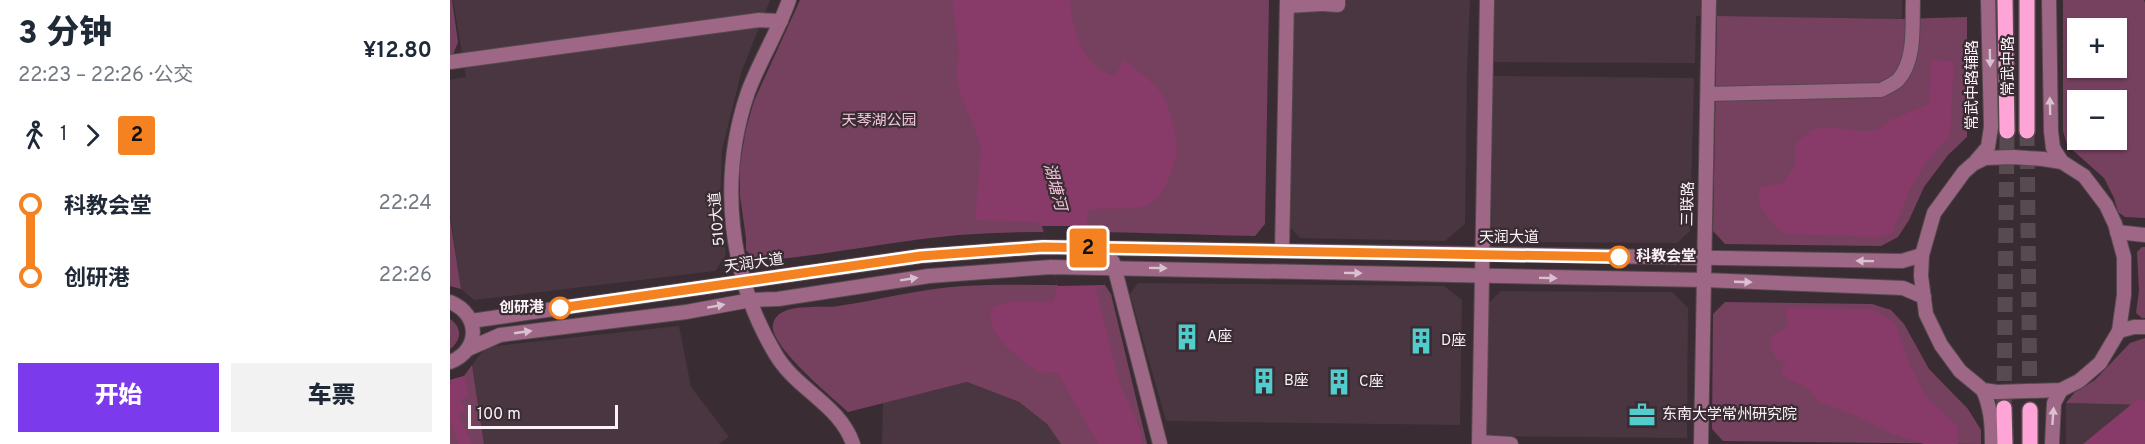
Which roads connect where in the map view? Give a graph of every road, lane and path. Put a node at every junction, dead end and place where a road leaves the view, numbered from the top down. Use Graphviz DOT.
graph roads {
  1 [pos="789,0"];
  2 [pos="1487,0"];
  3 [pos="1709,0"];
  4 [pos="1912,0"];
  5 [pos="1988,0"];
  6 [pos="2005,0"];
  7 [pos="2027,0"];
  8 [pos="2049,0"];
  9 [pos="1322,2"];
  10 [pos="1287,3"];
  11 [pos="1339,6"];
  12 [pos="781,21"];
  13 [pos="450,62"];
  14 [pos="1708,94"];
  15 [pos="2007,131"];
  16 [pos="2027,131"];
  17 [pos="2062,162"];
  18 [pos="1973,164"];
  19 [pos="2117,232"];
  20 [pos="2145,235"];
  21 [pos="1110,248"];
  22 [pos="1282,251"];
  23 [pos="1482,254"];
  24 [pos="1922,255"];
  25 [pos="1705,259"];
  26 [pos="1107,267"];
  27 [pos="1481,276"];
  28 [pos="1704,280"];
  29 [pos="744,282"];
  30 [pos="1924,297"];
  31 [pos="751,300"];
  32 [pos="450,302"];
  33 [pos="471,321"];
  34 [pos="2145,327"];
  35 [pos="2119,331"];
  36 [pos="468,349"];
  37 [pos="450,362"];
  38 [pos="1983,390"];
  39 [pos="2061,390"];
  40 [pos="2004,408"];
  41 [pos="2030,410"];
  42 [pos="1479,443"];
  43 [pos="853,444"];
  44 [pos="1160,444"];
  45 [pos="1511,444"];
  46 [pos="1701,444"];
  47 [pos="1992,444"];
  48 [pos="2005,444"];
  49 [pos="2030,444"];
  50 [pos="2052,444"];
  1 -- 12 [label="street, 510大道"];
  2 -- 23 [label="street"];
  3 -- 14 [label="street, 三联路"];
  4 -- 14 [label="street"];
  5 -- 18 [label="street, 常武中路辅路, one-way"];
  6 -- 15 [label="main road, 常武中路"];
  7 -- 16 [label="main road, 常武中路"];
  17 -- 8 [label="street, one-way"];
  9 -- 10 [label="street"];
  9 -- 11 [label="street"];
  10 -- 22 [label="street"];
  12 -- 13 [label="street"];
  12 -- 29 [label="street, 510大道"];
  14 -- 25 [label="street, 三联路"];
  17 -- 18 [label="street"];
  17 -- 19 [label="street"];
  18 -- 24 [label="street, 常武中路辅路"];
  19 -- 20 [label="street"];
  19 -- 35 [label="street"];
  21 -- 22 [label="street, 天润大道"];
  21 -- 26 [label="street"];
  21 -- 29 [label="street, 天润大道"];
  22 -- 23 [label="street, 天润大道"];
  23 -- 25 [label="street, 天润大道"];
  23 -- 27 [label="street"];
  24 -- 25 [label="street, 天润大道, one-way"];
  24 -- 30 [label="street, 常武中路辅路"];
  25 -- 28 [label="street, 三联路"];
  26 -- 27 [label="street, one-way"];
  31 -- 26 [label="street, one-way"];
  26 -- 44 [label="street"];
  27 -- 28 [label="street, one-way"];
  27 -- 42 [label="street"];
  28 -- 30 [label="street, one-way"];
  28 -- 46 [label="street, 三联路"];
  29 -- 31 [label="street, 510大道"];
  29 -- 33 [label="street, 天润大道"];
  30 -- 38 [label="street, 常武中路辅路"];
  36 -- 31 [label="street, one-way"];
  31 -- 43 [label="street, 510大道"];
  32 -- 33 [label="street"];
  33 -- 36 [label="street"];
  34 -- 35 [label="street"];
  35 -- 39 [label="street"];
  36 -- 37 [label="street"];
  38 -- 39 [label="street"];
  38 -- 47 [label="street"];
  50 -- 39 [label="street, one-way"];
  40 -- 48 [label="main road"];
  41 -- 49 [label="main road"];
  42 -- 45 [label="street"];
}
